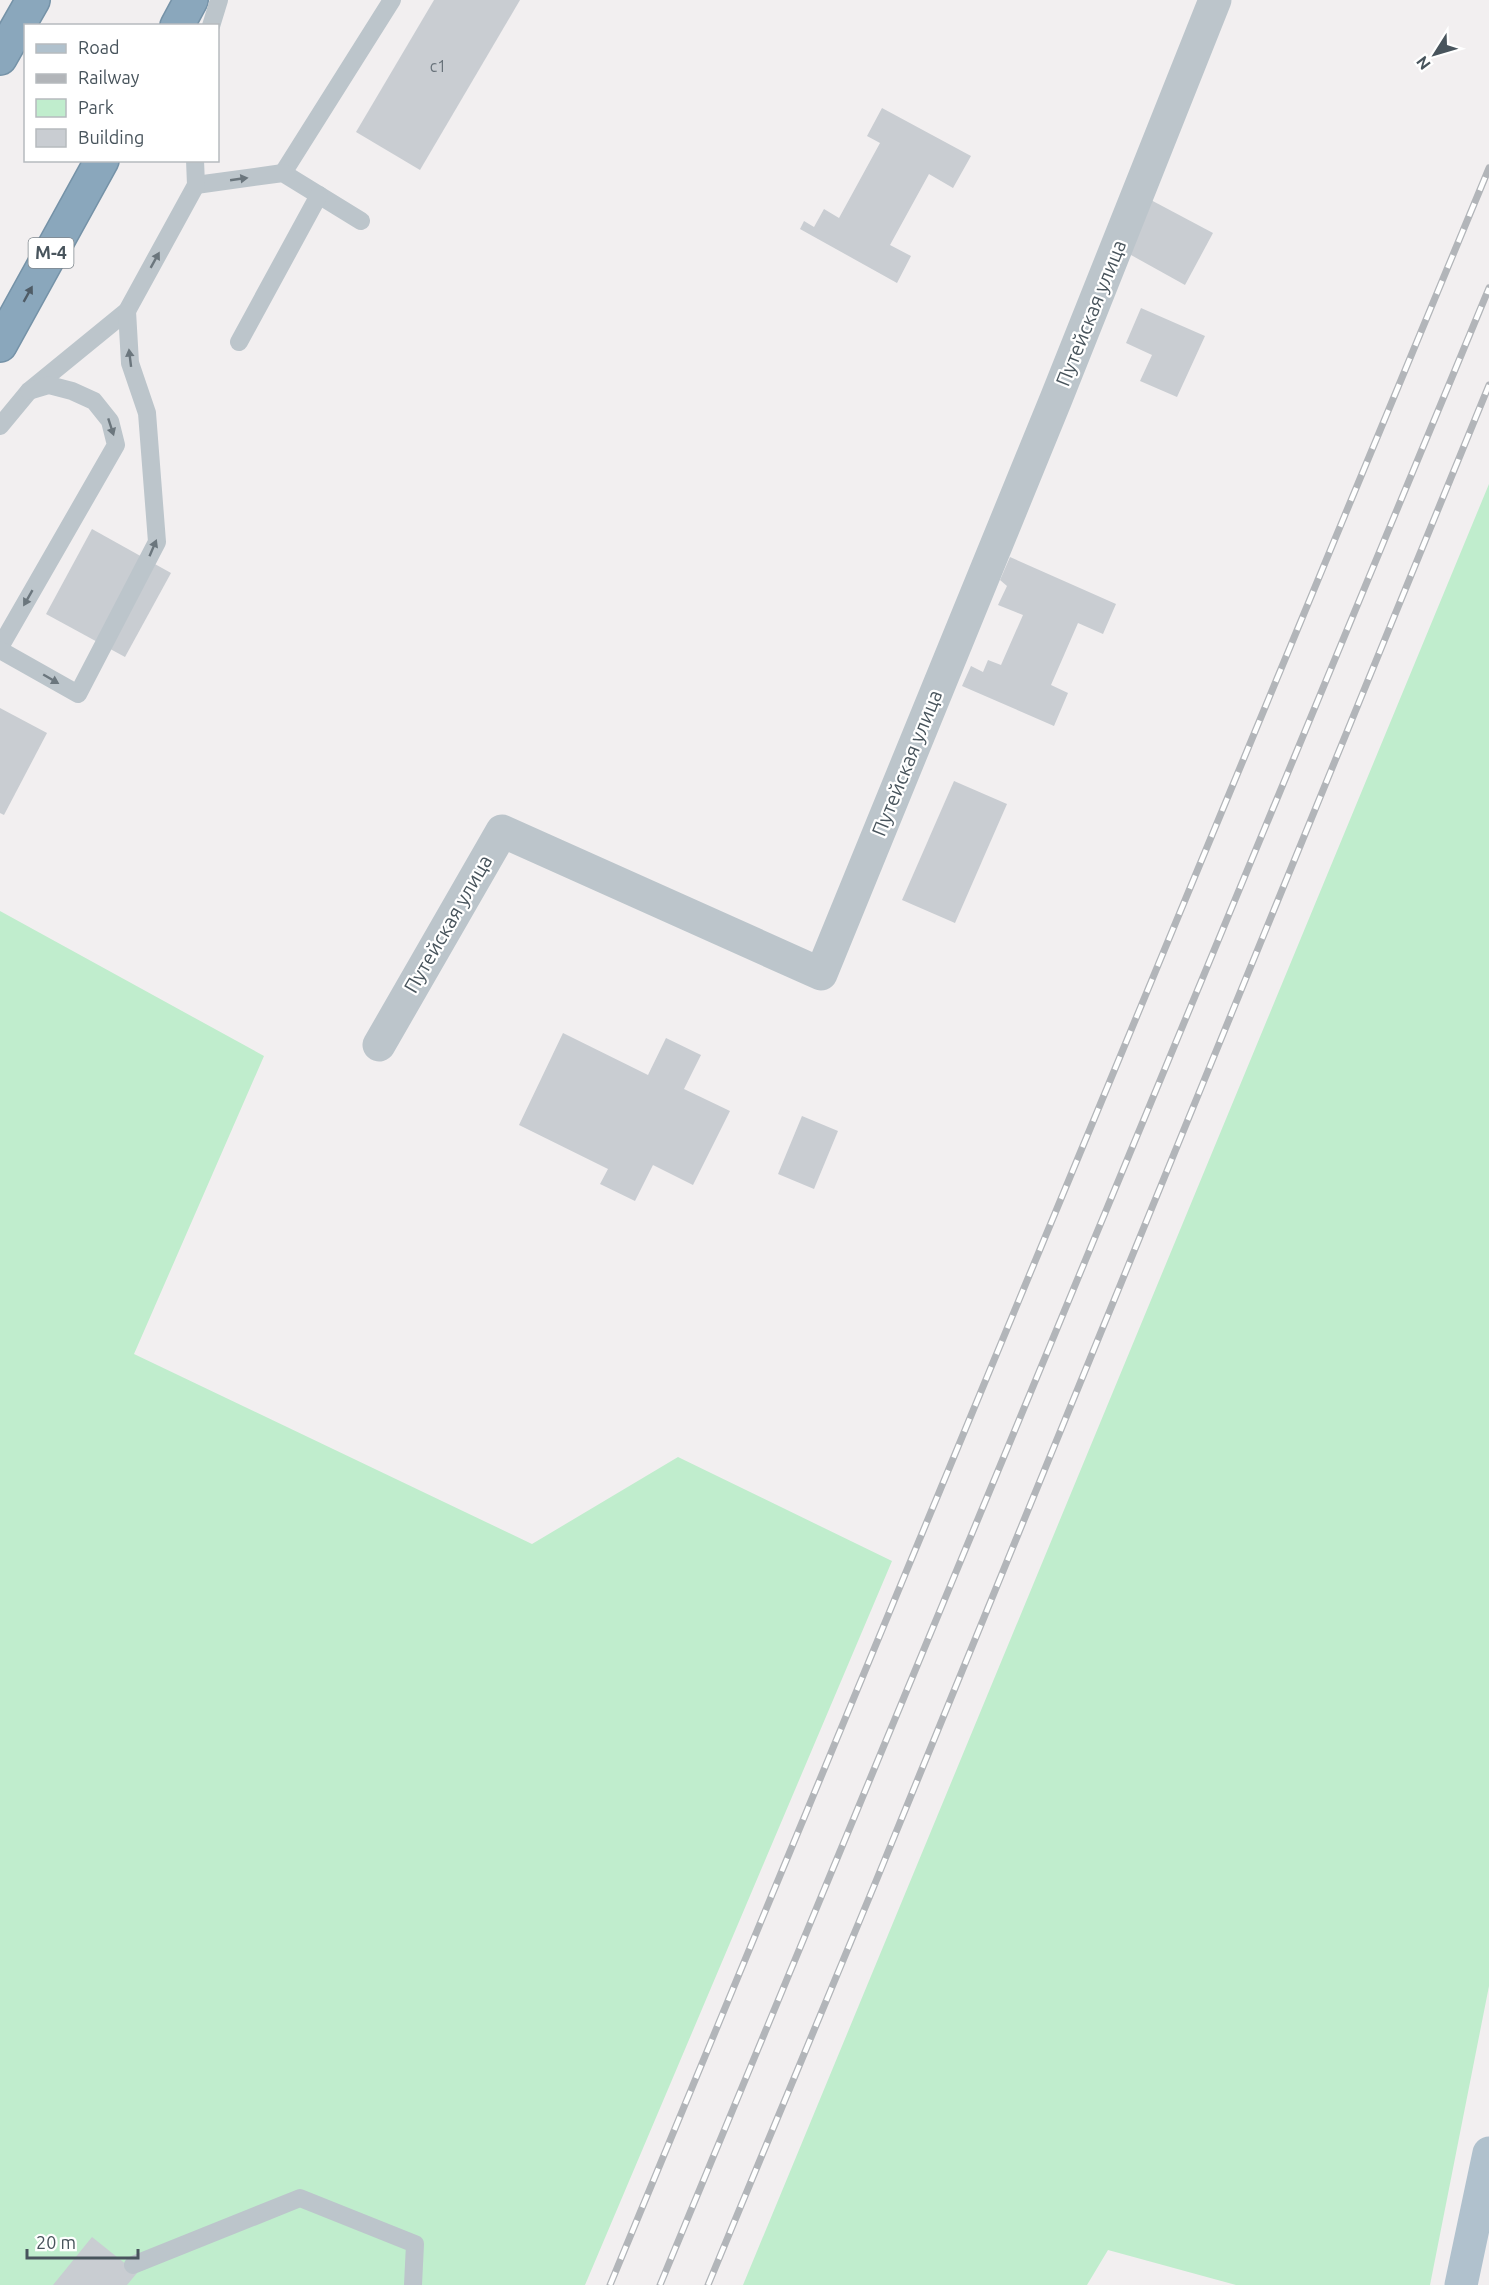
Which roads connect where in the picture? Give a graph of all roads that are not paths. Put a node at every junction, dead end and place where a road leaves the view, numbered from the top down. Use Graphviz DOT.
graph roads {
  1 [pos="33,0"];
  2 [pos="191,0"];
  3 [pos="219,0"];
  4 [pos="392,0"];
  5 [pos="1215,0"];
  6 [pos="178,24"];
  7 [pos="212,24"];
  8 [pos="0,58"];
  9 [pos="101,162"];
  10 [pos="195,162"];
  11 [pos="283,173"];
  12 [pos="196,185"];
  13 [pos="319,195"];
  14 [pos="361,221"];
  15 [pos="127,311"];
  16 [pos="239,342"];
  17 [pos="0,345"];
  18 [pos="29,391"];
  19 [pos="0,426"];
  20 [pos="0,648"];
  21 [pos="379,1044"];
  22 [pos="1489,2153"];
  23 [pos="134,2265"];
  24 [pos="413,2285"];
  25 [pos="1461,2285"];
  1 -- 8 [label="highway"];
  2 -- 6 [label="highway"];
  3 -- 7 [label="lane"];
  4 -- 11 [label="lane"];
  5 -- 21 [label="street, Путейская улица"];
  17 -- 9 [label="highway, М-4, one-way"];
  10 -- 12 [label="lane"];
  12 -- 11 [label="lane, one-way"];
  11 -- 13 [label="lane"];
  15 -- 12 [label="lane, one-way"];
  13 -- 14 [label="lane"];
  13 -- 16 [label="lane"];
  15 -- 18 [label="lane"];
  20 -- 15 [label="lane, one-way"];
  18 -- 19 [label="lane"];
  18 -- 20 [label="lane, one-way"];
  22 -- 25 [label="main road"];
  23 -- 24 [label="lane"];
}
